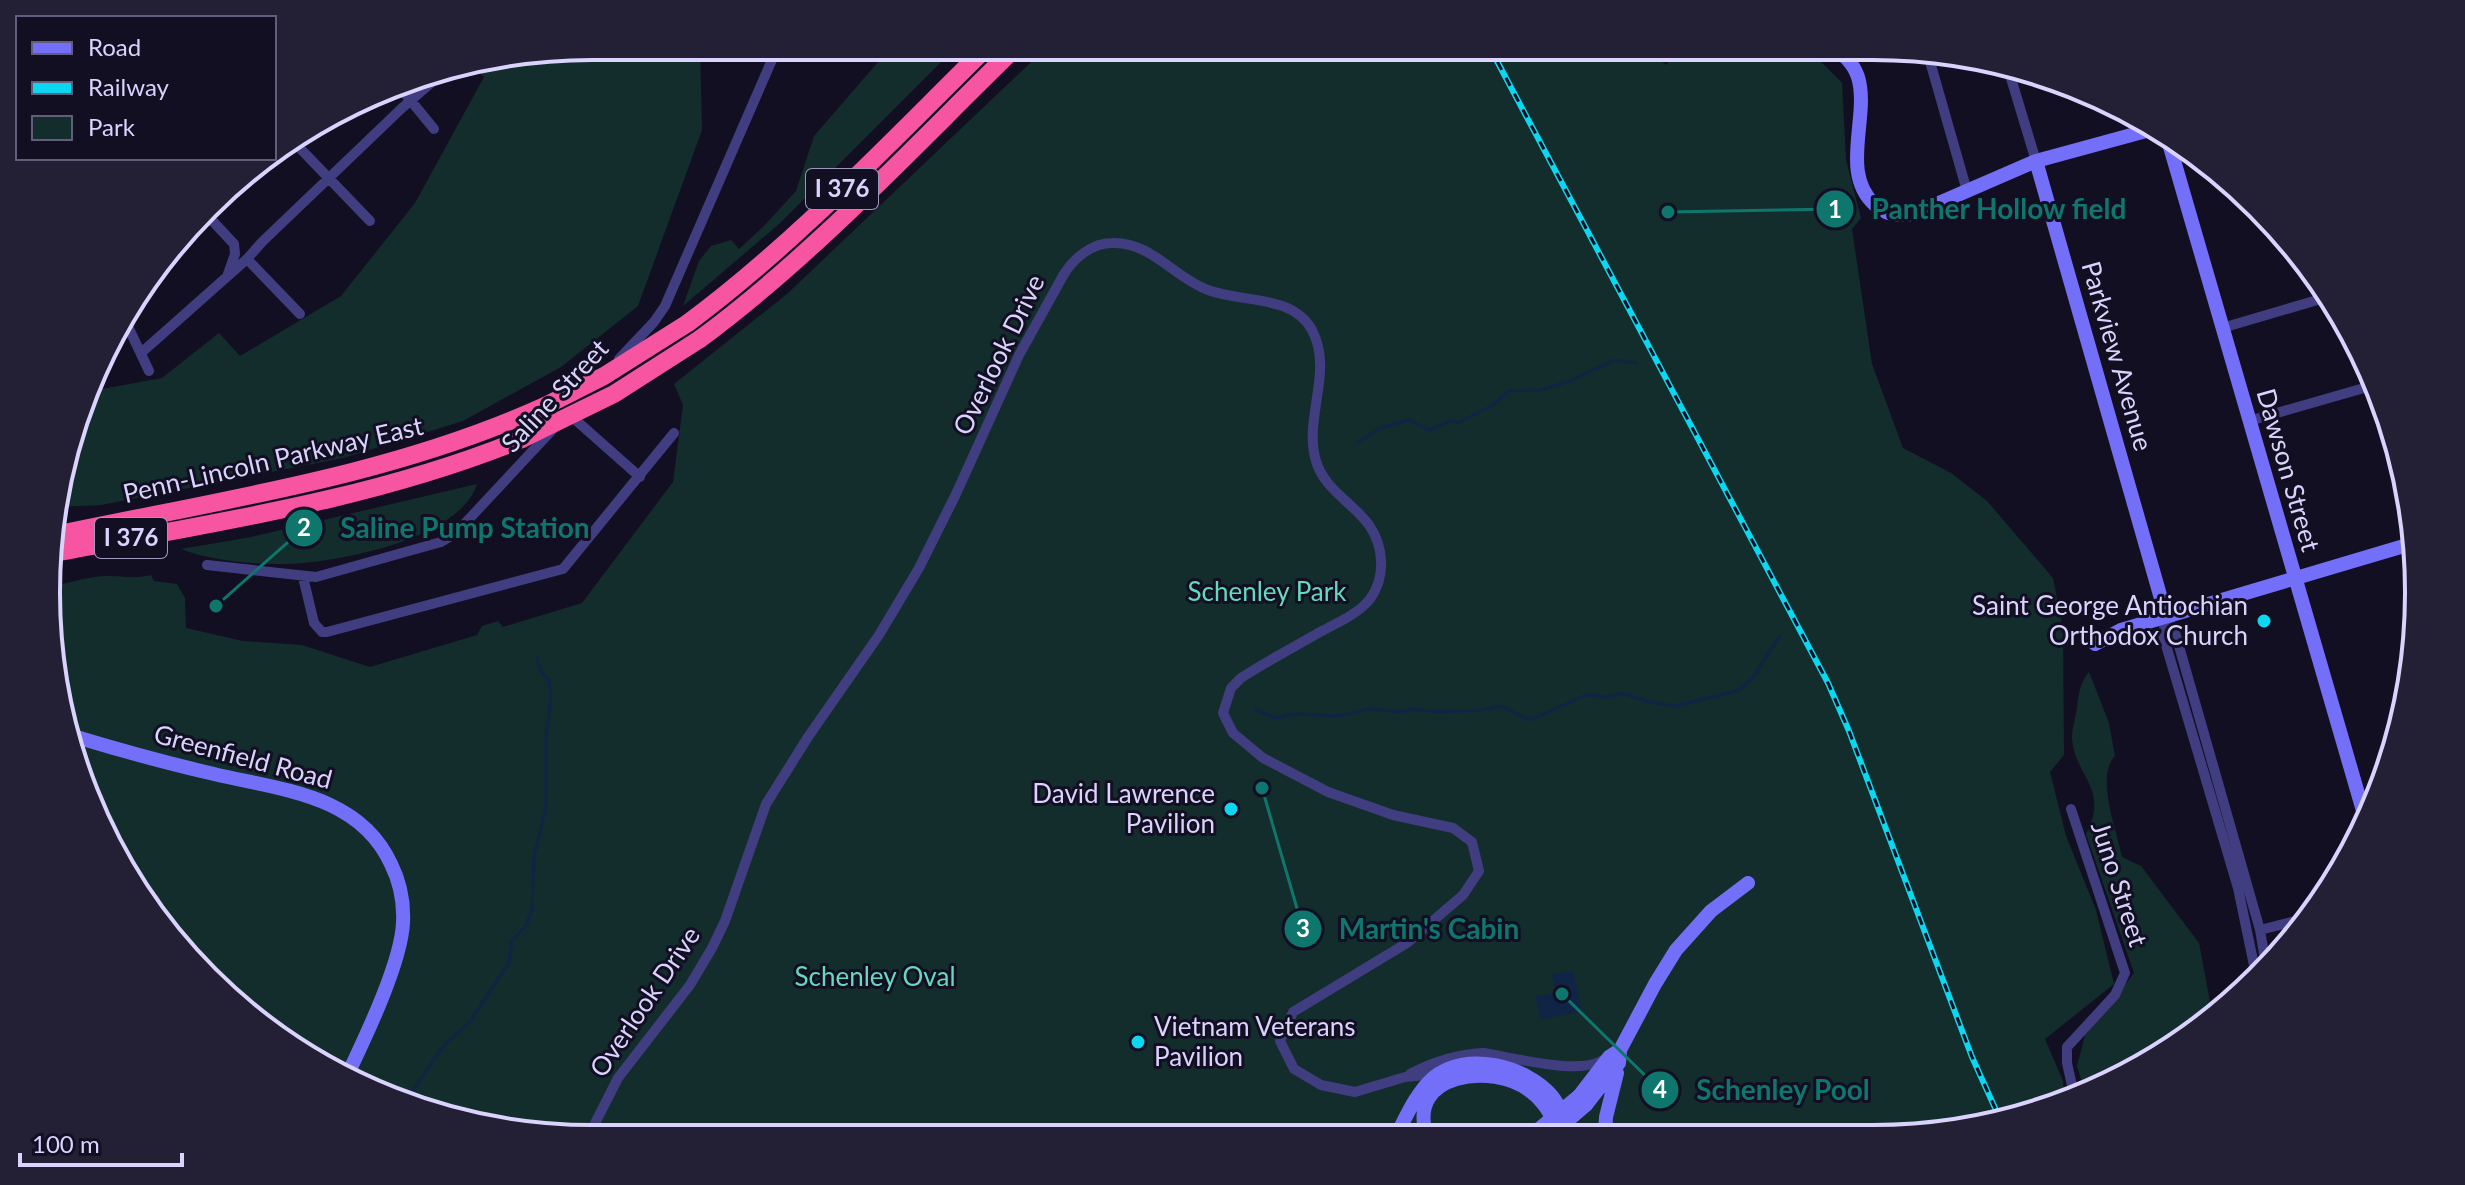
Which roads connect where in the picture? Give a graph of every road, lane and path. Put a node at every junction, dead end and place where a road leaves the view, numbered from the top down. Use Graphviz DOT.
graph roads {
  1 [pos="772,60"];
  2 [pos="974,60"];
  3 [pos="1003,60"];
  4 [pos="1849,60"];
  5 [pos="1931,64"];
  6 [pos="2011,78"];
  7 [pos="429,86"];
  8 [pos="405,94"];
  9 [pos="411,102"];
  10 [pos="434,129"];
  11 [pos="2141,132"];
  12 [pos="300,148"];
  13 [pos="2172,152"];
  14 [pos="2036,161"];
  15 [pos="329,179"];
  16 [pos="1967,191"];
  17 [pos="212,220"];
  18 [pos="370,221"];
  19 [pos="247,259"];
  20 [pos="228,274"];
  21 [pos="2317,300"];
  22 [pos="300,314"];
  23 [pos="2222,328"];
  24 [pos="129,329"];
  25 [pos="141,353"];
  26 [pos="149,371"];
  27 [pos="2364,388"];
  28 [pos="568,413"];
  29 [pos="2249,421"];
  30 [pos="674,433"];
  31 [pos="640,477"];
  32 [pos="208,523"];
  33 [pos="64,533"];
  34 [pos="2403,546"];
  35 [pos="62,551"];
  36 [pos="61,562"];
  37 [pos="207,565"];
  38 [pos="303,577"];
  39 [pos="2294,577"];
  40 [pos="2166,616"];
  41 [pos="2095,644"];
  42 [pos="80,738"];
  43 [pos="2361,803"];
  44 [pos="2071,809"];
  45 [pos="1748,883"];
  46 [pos="2291,922"];
  47 [pos="2260,930"];
  48 [pos="2264,953"];
  49 [pos="2254,964"];
  50 [pos="1616,1057"];
  51 [pos="351,1067"];
  52 [pos="1439,1073"];
  53 [pos="1405,1077"];
  54 [pos="2072,1086"];
  55 [pos="1582,1101"];
  56 [pos="594,1125"];
  57 [pos="1403,1125"];
  58 [pos="1425,1125"];
  59 [pos="1546,1125"];
  60 [pos="1555,1125"];
  61 [pos="1560,1125"];
  62 [pos="1566,1125"];
  63 [pos="1606,1125"];
  1 -- 28 [label="street, Saline Street"];
  2 -- 33 [label="highway, Penn-Lincoln Parkway East / I 376, bridge"];
  3 -- 32 [label="highway, Penn-Lincoln Parkway East / I 376, bridge"];
  4 -- 16 [label="main road"];
  5 -- 16 [label="street"];
  6 -- 14 [label="street, Parkview Avenue"];
  7 -- 9 [label="street"];
  8 -- 9 [label="street"];
  9 -- 10 [label="street"];
  9 -- 15 [label="street"];
  11 -- 14 [label="main road"];
  12 -- 15 [label="street"];
  13 -- 23 [label="main road, Dawson Street"];
  14 -- 16 [label="main road"];
  14 -- 40 [label="main road, Parkview Avenue"];
  15 -- 18 [label="street"];
  15 -- 19 [label="street"];
  17 -- 20 [label="street"];
  19 -- 20 [label="street"];
  19 -- 22 [label="street"];
  20 -- 25 [label="street"];
  21 -- 23 [label="street"];
  23 -- 29 [label="main road, Dawson Street"];
  24 -- 25 [label="street"];
  25 -- 26 [label="street"];
  27 -- 29 [label="street"];
  28 -- 31 [label="street"];
  28 -- 38 [label="street, Saline Street"];
  29 -- 39 [label="main road, Dawson Street"];
  30 -- 31 [label="street"];
  31 -- 38 [label="street"];
  32 -- 35 [label="highway, Penn-Lincoln Parkway East / I 376"];
  32 -- 36 [label="highway"];
  34 -- 39 [label="main road"];
  37 -- 38 [label="street, Saline Street"];
  39 -- 40 [label="main road"];
  39 -- 43 [label="main road, Dawson Street"];
  40 -- 41 [label="main road"];
  40 -- 47 [label="street, Parkview Avenue"];
  40 -- 49 [label="street, Parkview Avenue"];
  42 -- 51 [label="main road, Greenfield Road"];
  44 -- 54 [label="street, Juno Street"];
  45 -- 50 [label="main road"];
  46 -- 47 [label="street"];
  47 -- 48 [label="street, Parkview Avenue"];
  50 -- 53 [label="street, Overlook Drive"];
  50 -- 55 [label="main road"];
  50 -- 63 [label="main road"];
  52 -- 53 [label="street, Overlook Drive"];
  52 -- 57 [label="main road"];
  52 -- 62 [label="main road"];
  53 -- 56 [label="street, Overlook Drive"];
  55 -- 59 [label="main road, bridge"];
  55 -- 61 [label="main road, bridge"];
  58 -- 60 [label="main road"];
}
